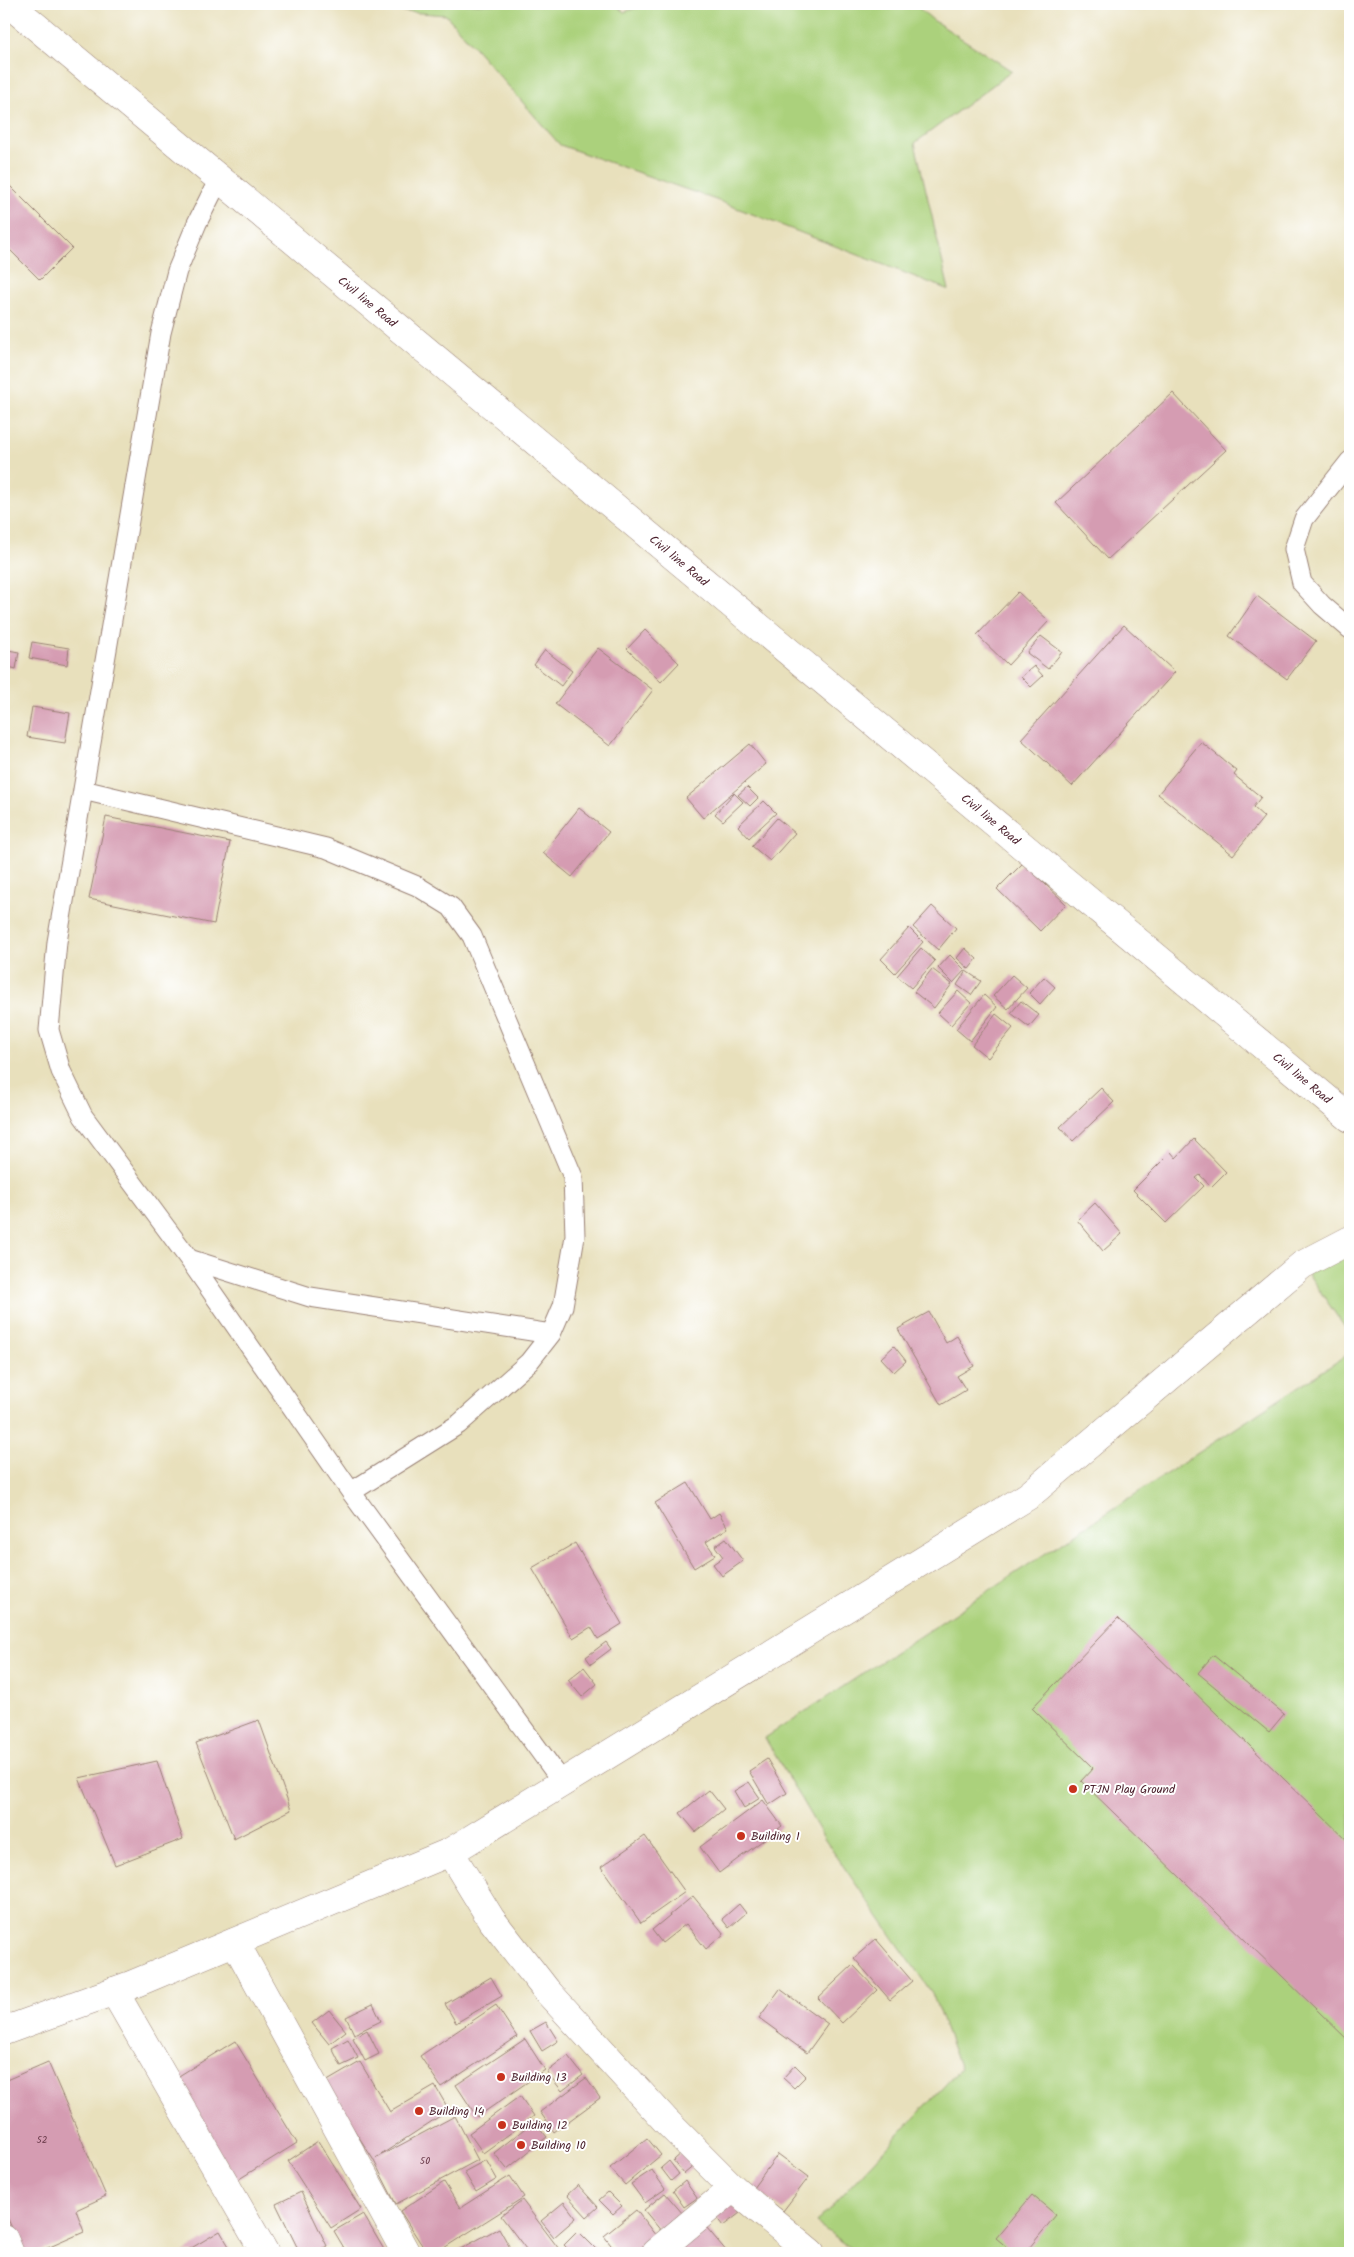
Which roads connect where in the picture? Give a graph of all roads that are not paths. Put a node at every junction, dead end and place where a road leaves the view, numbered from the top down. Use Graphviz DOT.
graph roads {
  1 [pos="9,4"];
  2 [pos="219,179"];
  3 [pos="1350,461"];
  4 [pos="1350,629"];
  5 [pos="83,790"];
  6 [pos="1350,1118"];
  7 [pos="1350,1240"];
  8 [pos="189,1258"];
  9 [pos="550,1334"];
  10 [pos="351,1492"];
  11 [pos="563,1783"];
  12 [pos="450,1852"];
  13 [pos="235,1942"];
  14 [pos="114,1991"];
  15 [pos="4,2032"];
  16 [pos="733,2188"];
  17 [pos="4,2239"];
  18 [pos="10,2253"];
  19 [pos="265,2253"];
  20 [pos="406,2253"];
  21 [pos="655,2253"];
  22 [pos="811,2253"];
  1 -- 2 [label="street, Civil line Road"];
  2 -- 5 [label="lane"];
  2 -- 6 [label="street, Civil line Road"];
  3 -- 4 [label="lane"];
  5 -- 8 [label="lane"];
  5 -- 9 [label="lane"];
  7 -- 11 [label="street"];
  8 -- 9 [label="lane"];
  8 -- 10 [label="lane"];
  9 -- 10 [label="lane"];
  10 -- 11 [label="lane"];
  11 -- 12 [label="street"];
  12 -- 13 [label="street"];
  12 -- 16 [label="street"];
  13 -- 14 [label="street"];
  13 -- 20 [label="street"];
  14 -- 15 [label="street"];
  14 -- 19 [label="street"];
  16 -- 21 [label="street"];
  16 -- 22 [label="street"];
  17 -- 18 [label="street"];
}
